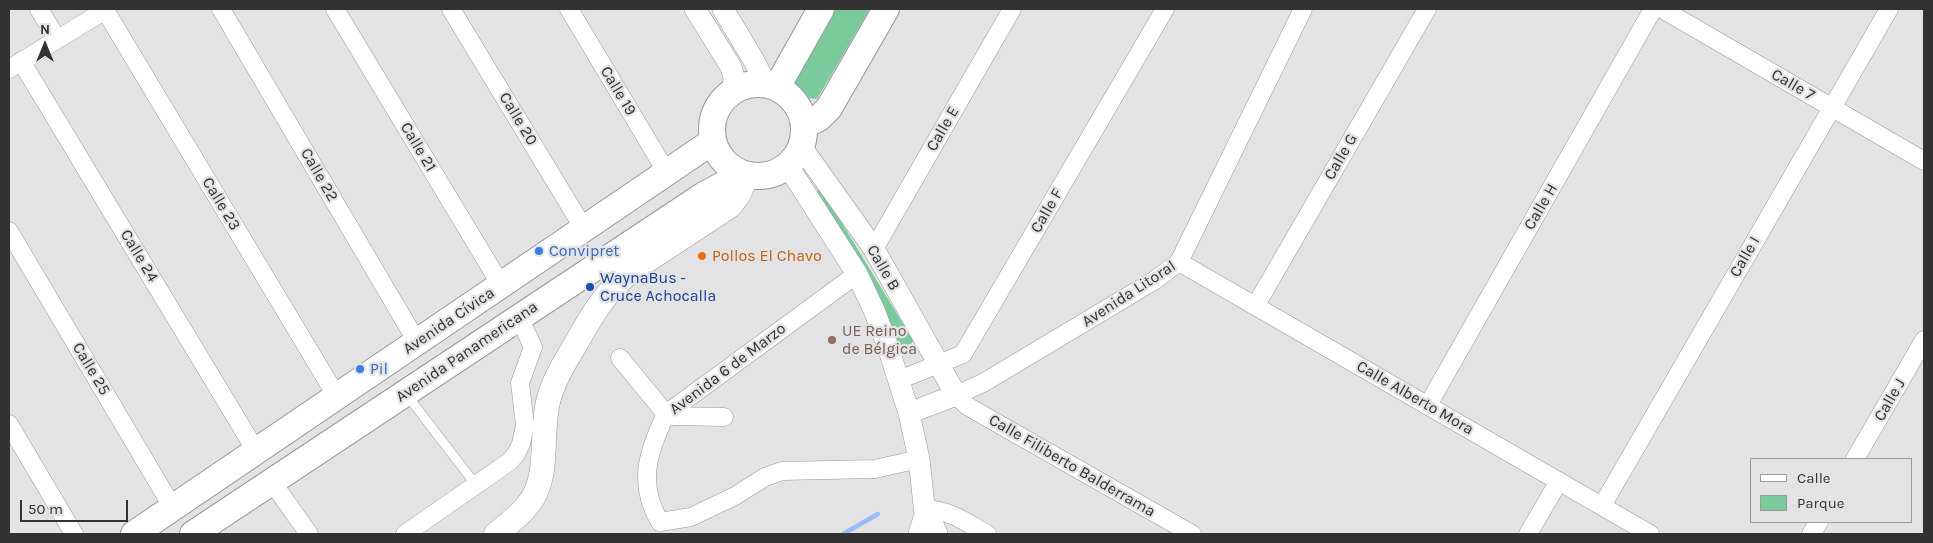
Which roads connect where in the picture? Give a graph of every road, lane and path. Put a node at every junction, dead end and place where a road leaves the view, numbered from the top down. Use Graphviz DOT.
graph roads {
  1 [pos="38,9"];
  2 [pos="221,9"];
  3 [pos="335,9"];
  4 [pos="451,9"];
  5 [pos="568,9"];
  6 [pos="695,9"];
  7 [pos="723,9"];
  8 [pos="821,9"];
  9 [pos="886,9"];
  10 [pos="1012,9"];
  11 [pos="1165,9"];
  12 [pos="1303,9"];
  13 [pos="1426,9"];
  14 [pos="1653,9"];
  15 [pos="1662,9"];
  16 [pos="1890,9"];
  17 [pos="106,10"];
  18 [pos="57,39"];
  19 [pos="15,65"];
  20 [pos="771,86"];
  21 [pos="733,91"];
  22 [pos="1832,108"];
  23 [pos="713,141"];
  24 [pos="798,146"];
  25 [pos="1924,161"];
  26 [pos="667,173"];
  27 [pos="745,175"];
  28 [pos="584,229"];
  29 [pos="9,231"];
  30 [pos="874,249"];
  31 [pos="1179,262"];
  32 [pos="857,274"];
  33 [pos="501,285"];
  34 [pos="1256,305"];
  35 [pos="519,317"];
  36 [pos="1924,340"];
  37 [pos="417,342"];
  38 [pos="620,358"];
  39 [pos="938,365"];
  40 [pos="899,380"];
  41 [pos="406,393"];
  42 [pos="956,395"];
  43 [pos="337,397"];
  44 [pos="1428,405"];
  45 [pos="909,413"];
  46 [pos="666,414"];
  47 [pos="724,417"];
  48 [pos="9,424"];
  49 [pos="256,451"];
  50 [pos="1856,458"];
  51 [pos="919,459"];
  52 [pos="1559,481"];
  53 [pos="272,482"];
  54 [pos="476,485"];
  55 [pos="1602,506"];
  56 [pos="173,508"];
  57 [pos="923,519"];
  58 [pos="1818,523"];
  59 [pos="74,534"];
  60 [pos="134,534"];
  61 [pos="193,534"];
  62 [pos="309,534"];
  63 [pos="406,534"];
  64 [pos="496,534"];
  65 [pos="937,534"];
  66 [pos="987,534"];
  67 [pos="1192,534"];
  68 [pos="1528,534"];
  69 [pos="1650,534"];
  70 [pos="1812,534"];
  1 -- 18 [label="street"];
  2 -- 37 [label="street, Calle 22"];
  3 -- 33 [label="street, Calle 21"];
  4 -- 28 [label="street, Calle 20"];
  5 -- 26 [label="street, Calle 19"];
  6 -- 21 [label="street"];
  7 -- 20 [label="street"];
  8 -- 20 [label="main road"];
  9 -- 24 [label="main road"];
  10 -- 30 [label="street, Calle E"];
  11 -- 39 [label="street, Calle F"];
  12 -- 31 [label="street, Avenida Litoral"];
  13 -- 34 [label="street, Calle G"];
  14 -- 44 [label="street, Calle H"];
  15 -- 22 [label="street, Calle 7"];
  16 -- 22 [label="street, Calle I"];
  17 -- 18 [label="street"];
  17 -- 43 [label="street, Calle 23"];
  18 -- 19 [label="street"];
  19 -- 49 [label="street, Calle 24"];
  20 -- 21 [label="main road"];
  20 -- 24 [label="main road"];
  21 -- 23 [label="main road"];
  22 -- 25 [label="street, Calle 7"];
  22 -- 55 [label="street, Calle I"];
  23 -- 26 [label="main road, Avenida Cívica"];
  23 -- 27 [label="main road"];
  24 -- 27 [label="main road"];
  24 -- 30 [label="street, Calle B"];
  24 -- 32 [label="street, Calle B"];
  26 -- 28 [label="main road, Avenida Cívica"];
  27 -- 35 [label="main road, Avenida Panamericana"];
  27 -- 64 [label="main road"];
  28 -- 33 [label="main road, Avenida Cívica"];
  29 -- 56 [label="street, Calle 25"];
  30 -- 39 [label="street, Calle B"];
  31 -- 34 [label="street, Calle Alberto Mora"];
  31 -- 42 [label="street, Avenida Litoral"];
  32 -- 40 [label="street, Calle B"];
  32 -- 46 [label="street, Avenida 6 de Marzo"];
  33 -- 37 [label="main road, Avenida Cívica"];
  34 -- 44 [label="street, Calle Alberto Mora"];
  35 -- 41 [label="main road, Avenida Panamericana"];
  35 -- 54 [label="street"];
  36 -- 50 [label="street, Calle J"];
  37 -- 43 [label="main road, Avenida Cívica"];
  38 -- 46 [label="street"];
  39 -- 40 [label="street, Calle F"];
  39 -- 42 [label="street, Calle B"];
  40 -- 45 [label="street, Calle B"];
  41 -- 53 [label="main road, Avenida Panamericana"];
  41 -- 54 [label="lane"];
  42 -- 45 [label="street, Avenida Litoral"];
  42 -- 67 [label="street, Calle Filiberto Balderrama"];
  43 -- 49 [label="main road, Avenida Cívica"];
  44 -- 52 [label="street, Calle Alberto Mora"];
  45 -- 51 [label="street, Calle B"];
  46 -- 47 [label="street"];
  46 -- 51 [label="street, Avenida 6 de Marzo"];
  48 -- 59 [label="street"];
  49 -- 56 [label="main road, Avenida Cívica"];
  51 -- 57 [label="street, Calle B"];
  52 -- 55 [label="street, Calle Alberto Mora"];
  52 -- 68 [label="street"];
  53 -- 61 [label="main road, Avenida Panamericana"];
  53 -- 62 [label="street"];
  54 -- 63 [label="street"];
  55 -- 69 [label="street, Calle Alberto Mora"];
  56 -- 60 [label="main road, Avenida Cívica"];
  57 -- 65 [label="street"];
  57 -- 66 [label="street"];
  58 -- 70 [label="street"];
}
